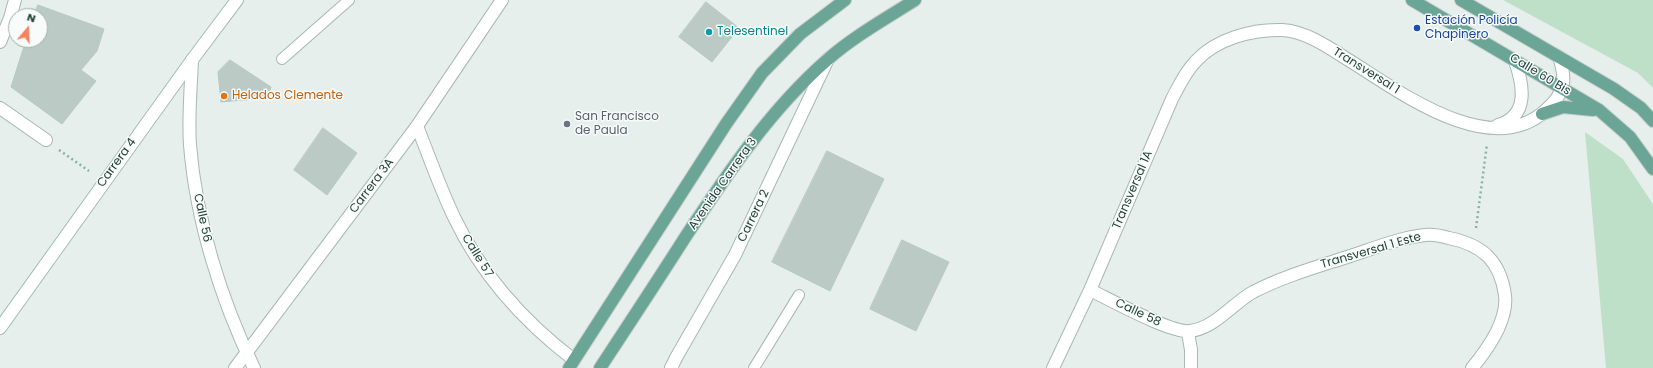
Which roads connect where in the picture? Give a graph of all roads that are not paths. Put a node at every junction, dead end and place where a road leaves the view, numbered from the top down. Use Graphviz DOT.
graph roads {
  1 [pos="15,0"];
  2 [pos="237,0"];
  3 [pos="348,0"];
  4 [pos="502,0"];
  5 [pos="845,0"];
  6 [pos="915,0"];
  7 [pos="1412,0"];
  8 [pos="1461,0"];
  9 [pos="1240,36"];
  10 [pos="0,42"];
  11 [pos="1559,57"];
  12 [pos="282,59"];
  13 [pos="828,59"];
  14 [pos="192,60"];
  15 [pos="1515,61"];
  16 [pos="1563,89"];
  17 [pos="0,108"];
  18 [pos="1599,110"];
  19 [pos="1542,114"];
  20 [pos="1653,122"];
  21 [pos="417,126"];
  22 [pos="1489,128"];
  23 [pos="46,140"];
  24 [pos="1653,168"];
  25 [pos="1090,290"];
  26 [pos="799,295"];
  27 [pos="0,328"];
  28 [pos="1188,332"];
  29 [pos="246,352"];
  30 [pos="570,365"];
  31 [pos="235,368"];
  32 [pos="254,368"];
  33 [pos="600,368"];
  34 [pos="671,368"];
  35 [pos="754,368"];
  36 [pos="1053,368"];
  37 [pos="1191,368"];
  38 [pos="1472,368"];
  1 -- 10 [label="street"];
  2 -- 14 [label="street, Carrera 4"];
  3 -- 12 [label="lane"];
  4 -- 21 [label="street, Carrera 3A"];
  5 -- 30 [label="main road"];
  6 -- 13 [label="main road, Avenida Carrera 3"];
  7 -- 15 [label="main road, Calle 60 Bis"];
  8 -- 11 [label="main road, Calle 60 Bis"];
  9 -- 22 [label="street, Transversal 1"];
  9 -- 25 [label="street, Transversal 1A"];
  11 -- 16 [label="street"];
  11 -- 20 [label="main road, Calle 60 Bis"];
  13 -- 33 [label="main road, Avenida Carrera 3"];
  13 -- 34 [label="street, Carrera 2"];
  14 -- 27 [label="street, Carrera 4"];
  14 -- 29 [label="street, Calle 56"];
  15 -- 16 [label="main road, Calle 60 Bis"];
  15 -- 22 [label="street"];
  16 -- 18 [label="main road, Calle 60 Bis"];
  16 -- 19 [label="street, Transversal 1"];
  17 -- 23 [label="street"];
  18 -- 19 [label="main road"];
  18 -- 24 [label="main road, Calle 60 Bis"];
  19 -- 22 [label="street, Transversal 1"];
  21 -- 29 [label="street, Carrera 3A"];
  21 -- 30 [label="street, Calle 57"];
  25 -- 28 [label="street, Calle 58"];
  25 -- 36 [label="street, Transversal 1A"];
  26 -- 35 [label="lane"];
  28 -- 37 [label="street"];
  28 -- 38 [label="street, Transversal 1 Este"];
  29 -- 31 [label="street, Carrera 3A"];
  29 -- 32 [label="street, Calle 56"];
}
